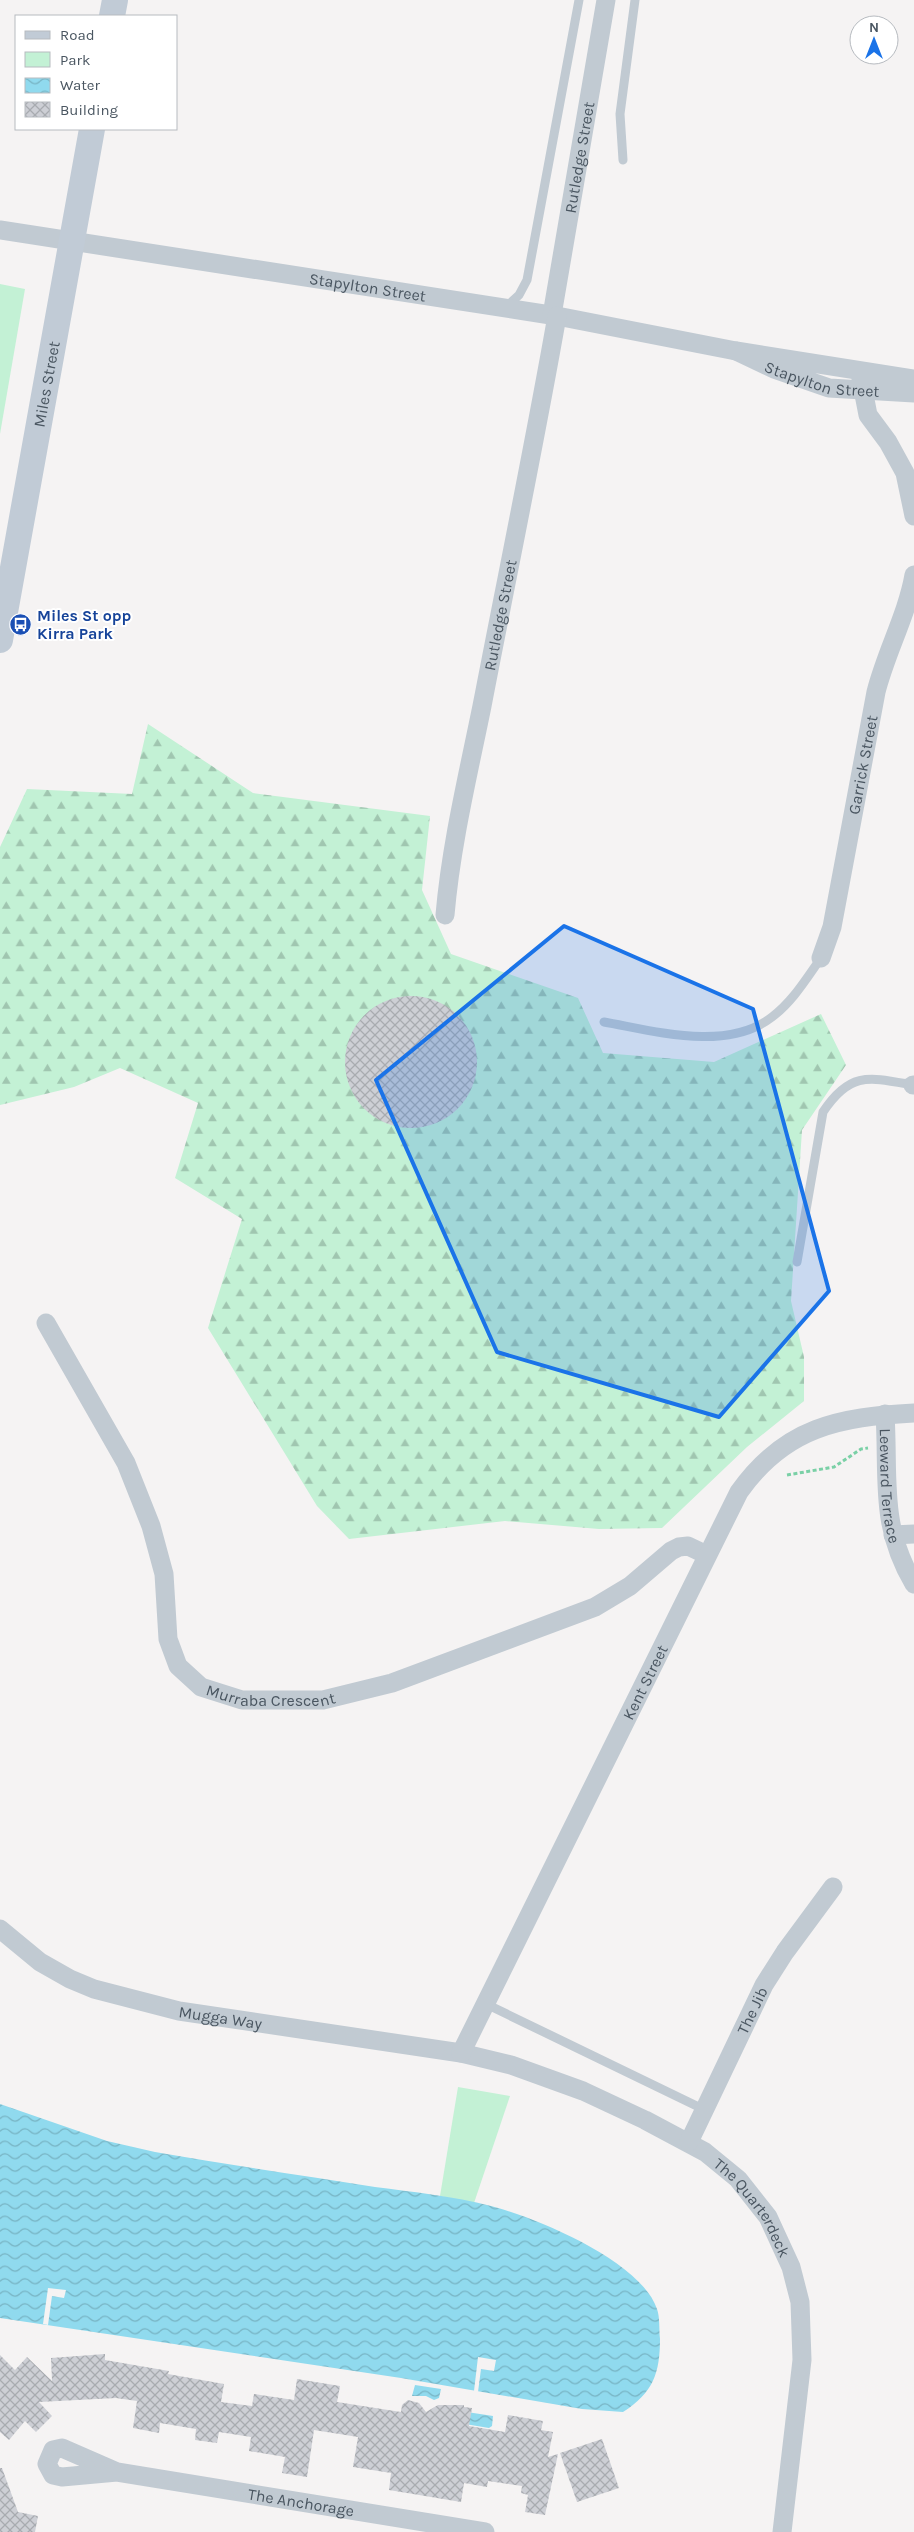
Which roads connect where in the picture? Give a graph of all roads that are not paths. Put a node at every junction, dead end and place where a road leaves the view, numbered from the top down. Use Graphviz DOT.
graph roads {
  1 [pos="115,0"];
  2 [pos="579,0"];
  3 [pos="606,0"];
  4 [pos="635,0"];
  5 [pos="112,15"];
  6 [pos="92,130"];
  7 [pos="623,160"];
  8 [pos="0,230"];
  9 [pos="71,243"];
  10 [pos="504,308"];
  11 [pos="555,316"];
  12 [pos="736,351"];
  13 [pos="860,370"];
  14 [pos="914,378"];
  15 [pos="862,390"];
  16 [pos="908,390"];
  17 [pos="914,516"];
  18 [pos="914,575"];
  19 [pos="0,640"];
  20 [pos="445,915"];
  21 [pos="821,958"];
  22 [pos="604,1022"];
  23 [pos="914,1085"];
  24 [pos="797,1262"];
  25 [pos="46,1323"];
  26 [pos="914,1413"];
  27 [pos="885,1414"];
  28 [pos="914,1534"];
  29 [pos="893,1535"];
  30 [pos="707,1555"];
  31 [pos="914,1584"];
  32 [pos="833,1887"];
  33 [pos="0,1929"];
  34 [pos="486,2004"];
  35 [pos="461,2053"];
  36 [pos="705,2110"];
  37 [pos="689,2142"];
  38 [pos="116,2472"];
  39 [pos="486,2532"];
  40 [pos="782,2532"];
  1 -- 5 [label="street"];
  2 -- 10 [label="lane"];
  3 -- 11 [label="street, Rutledge Street"];
  4 -- 7 [label="lane, Rutledge Street"];
  6 -- 9 [label="street, Miles Street"];
  8 -- 9 [label="street, Stapylton Street"];
  9 -- 10 [label="street, Stapylton Street"];
  9 -- 19 [label="street, Miles Street"];
  10 -- 11 [label="street, Stapylton Street"];
  11 -- 12 [label="street, Stapylton Street"];
  11 -- 20 [label="street, Rutledge Street"];
  12 -- 13 [label="street, Stapylton Street"];
  12 -- 15 [label="street, Stapylton Street"];
  13 -- 14 [label="street, Stapylton Street"];
  13 -- 15 [label="street"];
  15 -- 16 [label="street, Stapylton Street"];
  15 -- 17 [label="street"];
  18 -- 21 [label="street, Garrick Street"];
  21 -- 22 [label="lane"];
  23 -- 24 [label="lane"];
  25 -- 30 [label="street, Murraba Crescent"];
  26 -- 27 [label="street, Kent Street"];
  27 -- 29 [label="street, Leeward Terrace"];
  27 -- 30 [label="street, Kent Street"];
  28 -- 29 [label="street"];
  29 -- 31 [label="street, Leeward Terrace"];
  30 -- 34 [label="street, Kent Street"];
  32 -- 36 [label="street, The Jib"];
  33 -- 35 [label="street, Mugga Way"];
  34 -- 35 [label="street, Kent Street"];
  34 -- 36 [label="lane"];
  35 -- 37 [label="street, The Quarterdeck"];
  36 -- 37 [label="street, The Jib"];
  37 -- 40 [label="street, The Quarterdeck"];
  38 -- 39 [label="street, The Anchorage"];
}
